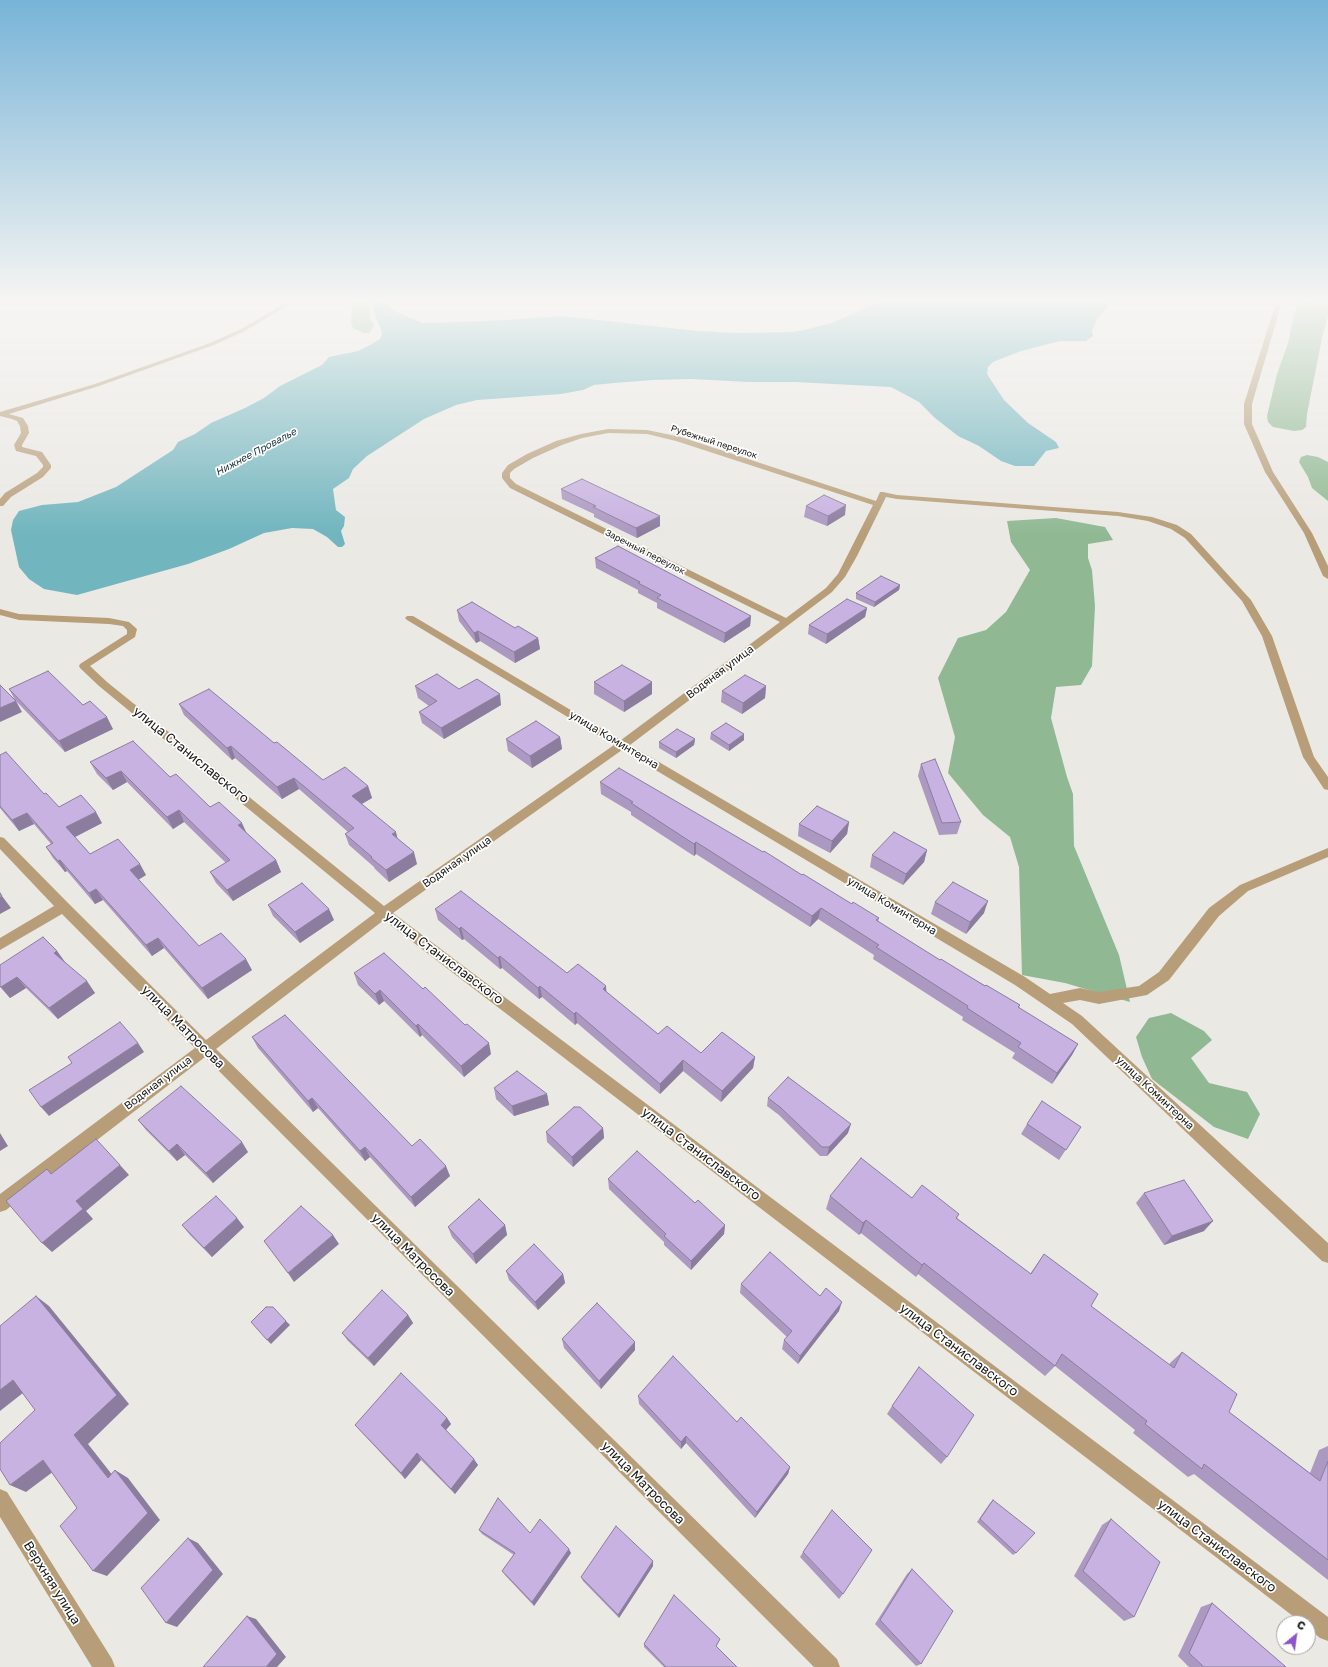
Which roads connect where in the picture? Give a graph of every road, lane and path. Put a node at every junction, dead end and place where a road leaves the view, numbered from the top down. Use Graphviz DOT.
graph roads {
  1 [pos="111,380"];
  2 [pos="1255,380"];
  3 [pos="0,414"];
  4 [pos="506,478"];
  5 [pos="880,499"];
  6 [pos="0,504"];
  7 [pos="1328,576"];
  8 [pos="0,612"];
  9 [pos="410,618"];
  10 [pos="787,622"];
  11 [pos="622,745"];
  12 [pos="1328,786"];
  13 [pos="0,841"];
  14 [pos="1328,852"];
  15 [pos="62,908"];
  16 [pos="384,913"];
  17 [pos="0,945"];
  18 [pos="1048,1000"];
  19 [pos="204,1049"];
  20 [pos="0,1204"];
  21 [pos="1328,1255"];
  22 [pos="0,1499"];
  23 [pos="1328,1630"];
  24 [pos="104,1667"];
  25 [pos="829,1667"];
  1 -- 3 [label="street"];
  2 -- 7 [label="street"];
  3 -- 6 [label="street"];
  4 -- 5 [label="street, Рубежный переулок"];
  4 -- 10 [label="street, Заречный переулок"];
  5 -- 10 [label="street, Водяная улица"];
  5 -- 12 [label="street, Рубежный переулок"];
  8 -- 16 [label="street, улица Станиславского"];
  9 -- 11 [label="street, улица Коминтерна"];
  10 -- 11 [label="street, Водяная улица"];
  11 -- 16 [label="street, Водяная улица"];
  11 -- 18 [label="street, улица Коминтерна"];
  13 -- 15 [label="street, улица Матросова"];
  14 -- 18 [label="street"];
  15 -- 17 [label="street"];
  15 -- 19 [label="street, улица Матросова"];
  16 -- 19 [label="street, Водяная улица"];
  16 -- 23 [label="street, улица Станиславского"];
  18 -- 21 [label="street, улица Коминтерна"];
  19 -- 20 [label="street, Водяная улица"];
  19 -- 25 [label="street, улица Матросова"];
  22 -- 24 [label="street, Верхняя улица"];
}
